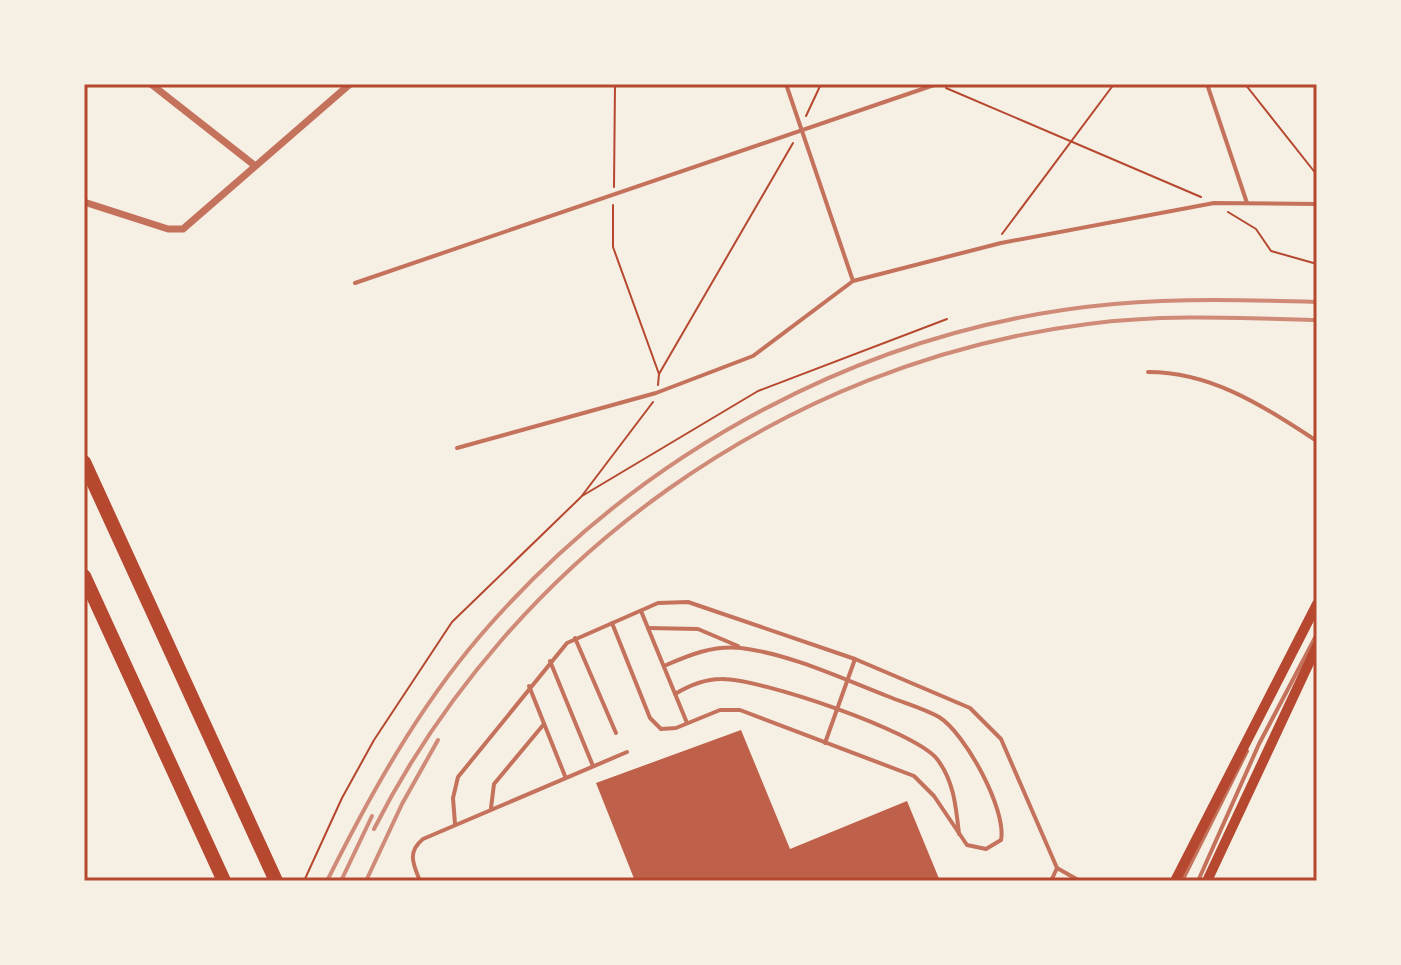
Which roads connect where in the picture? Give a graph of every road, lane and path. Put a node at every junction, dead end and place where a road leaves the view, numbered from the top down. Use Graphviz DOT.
graph roads {
  1 [pos="151,84"];
  2 [pos="350,84"];
  3 [pos="615,84"];
  4 [pos="786,84"];
  5 [pos="821,84"];
  6 [pos="938,84"];
  7 [pos="1114,84"];
  8 [pos="1207,84"];
  9 [pos="1245,84"];
  10 [pos="799,131"];
  11 [pos="1073,141"];
  12 [pos="254,165"];
  13 [pos="1317,175"];
  14 [pos="613,195"];
  15 [pos="84,202"];
  16 [pos="1214,203"];
  17 [pos="1247,203"];
  18 [pos="1317,204"];
  19 [pos="991,247"];
  20 [pos="1317,264"];
  21 [pos="853,281"];
  22 [pos="355,283"];
  23 [pos="947,319"];
  24 [pos="1148,372"];
  25 [pos="659,374"];
  26 [pos="656,393"];
  27 [pos="1317,441"];
  28 [pos="457,448"];
  29 [pos="84,462"];
  30 [pos="581,497"];
  31 [pos="84,576"];
  32 [pos="1317,604"];
  33 [pos="641,611"];
  34 [pos="1317,614"];
  35 [pos="612,623"];
  36 [pos="648,628"];
  37 [pos="1317,634"];
  38 [pos="575,638"];
  39 [pos="1317,646"];
  40 [pos="741,648"];
  41 [pos="855,659"];
  42 [pos="550,660"];
  43 [pos="664,666"];
  44 [pos="848,680"];
  45 [pos="529,686"];
  46 [pos="675,694"];
  47 [pos="837,710"];
  48 [pos="687,723"];
  49 [pos="544,724"];
  50 [pos="616,733"];
  51 [pos="825,743"];
  52 [pos="627,752"];
  53 [pos="593,766"];
  54 [pos="565,776"];
  55 [pos="491,808"];
  56 [pos="455,824"];
  57 [pos="959,837"];
  58 [pos="1057,868"];
  59 [pos="224,881"];
  60 [pos="276,881"];
  61 [pos="304,881"];
  62 [pos="420,881"];
  63 [pos="1051,881"];
  64 [pos="1080,881"];
  65 [pos="1175,881"];
  66 [pos="1182,881"];
  67 [pos="1198,881"];
  68 [pos="1207,881"];
  1 -- 12 [label="street"];
  2 -- 12 [label="street"];
  3 -- 14 [label="path"];
  4 -- 10 [label="lane"];
  5 -- 10 [label="path"];
  6 -- 10 [label="lane"];
  6 -- 11 [label="path"];
  7 -- 11 [label="path"];
  8 -- 17 [label="lane"];
  9 -- 13 [label="path"];
  10 -- 14 [label="lane"];
  10 -- 21 [label="lane"];
  10 -- 25 [label="path"];
  11 -- 16 [label="path"];
  11 -- 19 [label="path"];
  12 -- 15 [label="street"];
  14 -- 22 [label="lane"];
  14 -- 25 [label="path"];
  16 -- 17 [label="lane"];
  16 -- 19 [label="lane"];
  16 -- 20 [label="path"];
  17 -- 18 [label="lane"];
  19 -- 21 [label="lane"];
  21 -- 26 [label="lane"];
  23 -- 30 [label="path"];
  24 -- 27 [label="lane"];
  25 -- 26 [label="path"];
  26 -- 28 [label="lane"];
  26 -- 30 [label="path"];
  29 -- 60 [label="highway"];
  30 -- 61 [label="path"];
  31 -- 59 [label="highway"];
  32 -- 65 [label="main road"];
  33 -- 35 [label="lane"];
  33 -- 36 [label="lane"];
  33 -- 41 [label="lane"];
  34 -- 66 [label="lane"];
  35 -- 38 [label="lane"];
  35 -- 48 [label="lane"];
  36 -- 40 [label="lane"];
  36 -- 43 [label="lane"];
  37 -- 67 [label="lane"];
  38 -- 42 [label="lane"];
  38 -- 50 [label="lane"];
  39 -- 68 [label="main road"];
  40 -- 43 [label="lane"];
  40 -- 44 [label="lane"];
  41 -- 44 [label="lane"];
  41 -- 58 [label="lane"];
  42 -- 45 [label="lane"];
  42 -- 53 [label="lane"];
  43 -- 46 [label="lane"];
  44 -- 47 [label="lane"];
  44 -- 57 [label="lane"];
  45 -- 49 [label="lane"];
  45 -- 56 [label="lane"];
  46 -- 47 [label="lane"];
  46 -- 48 [label="lane"];
  47 -- 51 [label="lane"];
  47 -- 57 [label="lane"];
  48 -- 51 [label="lane"];
  49 -- 54 [label="lane"];
  49 -- 55 [label="lane"];
  51 -- 57 [label="lane"];
  52 -- 53 [label="lane"];
  53 -- 54 [label="lane"];
  54 -- 55 [label="lane"];
  55 -- 56 [label="lane"];
  56 -- 62 [label="lane"];
  58 -- 63 [label="lane"];
  58 -- 64 [label="lane"];
}
